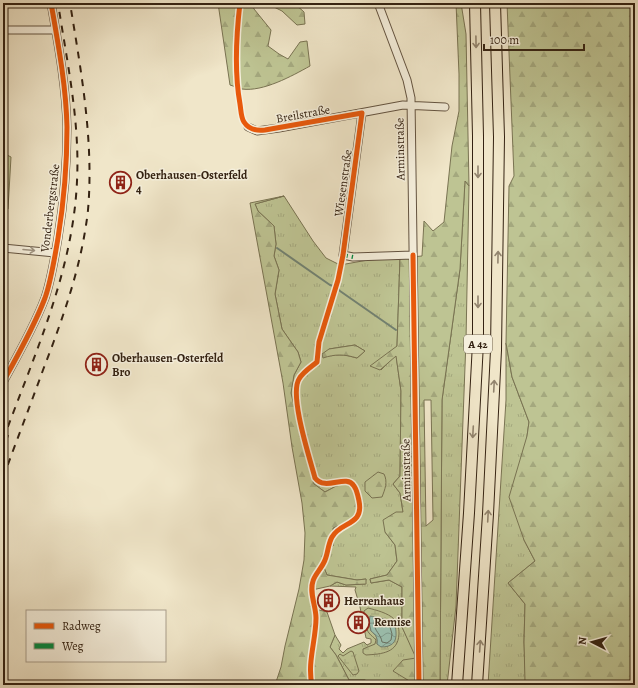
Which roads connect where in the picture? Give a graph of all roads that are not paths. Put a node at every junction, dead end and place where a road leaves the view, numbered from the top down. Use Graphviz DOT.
graph roads {
  1 [pos="51,3"];
  2 [pos="378,3"];
  3 [pos="475,3"];
  4 [pos="495,3"];
  5 [pos="3,30"];
  6 [pos="55,30"];
  7 [pos="410,105"];
  8 [pos="446,107"];
  9 [pos="362,113"];
  10 [pos="248,127"];
  11 [pos="3,248"];
  12 [pos="55,253"];
  13 [pos="413,254"];
  14 [pos="3,382"];
  15 [pos="419,685"];
  16 [pos="457,685"];
  17 [pos="477,685"];
  1 -- 6 [label="street, Vonderbergstraße"];
  2 -- 7 [label="street, Arminstraße"];
  3 -- 16 [label="highway, A 42, one-way"];
  17 -- 4 [label="highway, A 42, one-way"];
  5 -- 6 [label="street"];
  6 -- 12 [label="street, Vonderbergstraße"];
  7 -- 8 [label="street, Breilstraße"];
  7 -- 9 [label="street, Breilstraße"];
  7 -- 13 [label="street, Arminstraße"];
  9 -- 10 [label="street, Breilstraße"];
  9 -- 13 [label="street, Wiesenstraße"];
  11 -- 12 [label="street, one-way"];
  12 -- 14 [label="street, Vonderbergstraße"];
  13 -- 15 [label="street, Arminstraße"];
}
